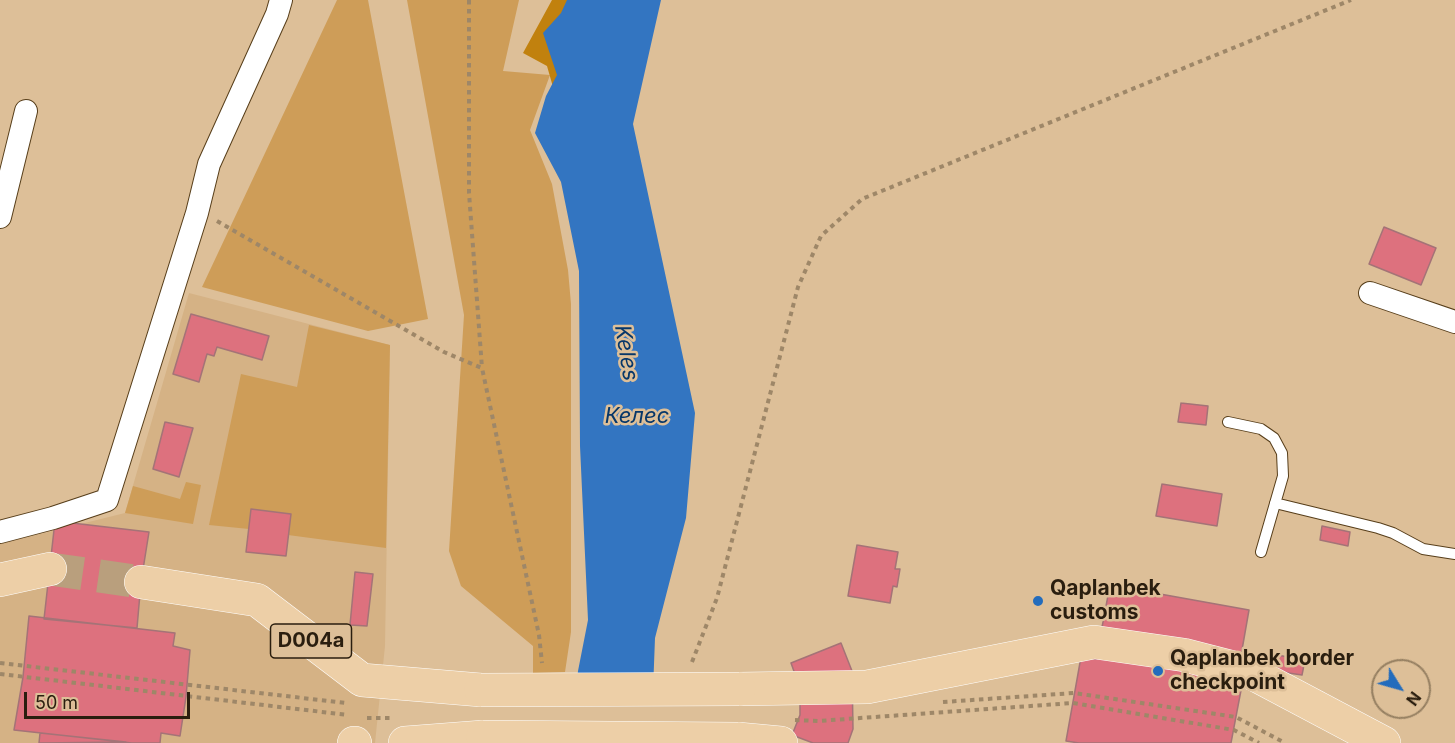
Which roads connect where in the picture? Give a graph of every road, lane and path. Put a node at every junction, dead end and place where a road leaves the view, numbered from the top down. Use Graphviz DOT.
graph roads {
  1 [pos="280,0"];
  2 [pos="469,0"];
  3 [pos="1351,0"];
  4 [pos="26,111"];
  5 [pos="197,213"];
  6 [pos="0,217"];
  7 [pos="1370,293"];
  8 [pos="1455,322"];
  9 [pos="482,368"];
  10 [pos="1227,422"];
  11 [pos="1275,503"];
  12 [pos="0,532"];
  13 [pos="1262,552"];
  14 [pos="1455,554"];
  15 [pos="50,569"];
  16 [pos="0,580"];
  17 [pos="141,582"];
  18 [pos="0,663"];
  19 [pos="692,663"];
  20 [pos="542,666"];
  21 [pos="0,674"];
  22 [pos="1074,693"];
  23 [pos="348,703"];
  24 [pos="403,731"];
  25 [pos="783,731"];
  26 [pos="1259,743"];
  27 [pos="1285,743"];
  28 [pos="1384,743"];
  1 -- 5 [label="street"];
  2 -- 9 [label="path"];
  3 -- 19 [label="path"];
  4 -- 6 [label="street"];
  5 -- 9 [label="path"];
  5 -- 12 [label="street"];
  7 -- 8 [label="street"];
  9 -- 20 [label="path"];
  10 -- 11 [label="lane"];
  11 -- 13 [label="lane"];
  11 -- 14 [label="lane"];
  15 -- 16 [label="main road"];
  17 -- 28 [label="main road, D004a, bridge"];
  18 -- 23 [label="path"];
  21 -- 24 [label="path"];
  22 -- 27 [label="path"];
  24 -- 25 [label="main road, bridge"];
  25 -- 26 [label="path"];
}
